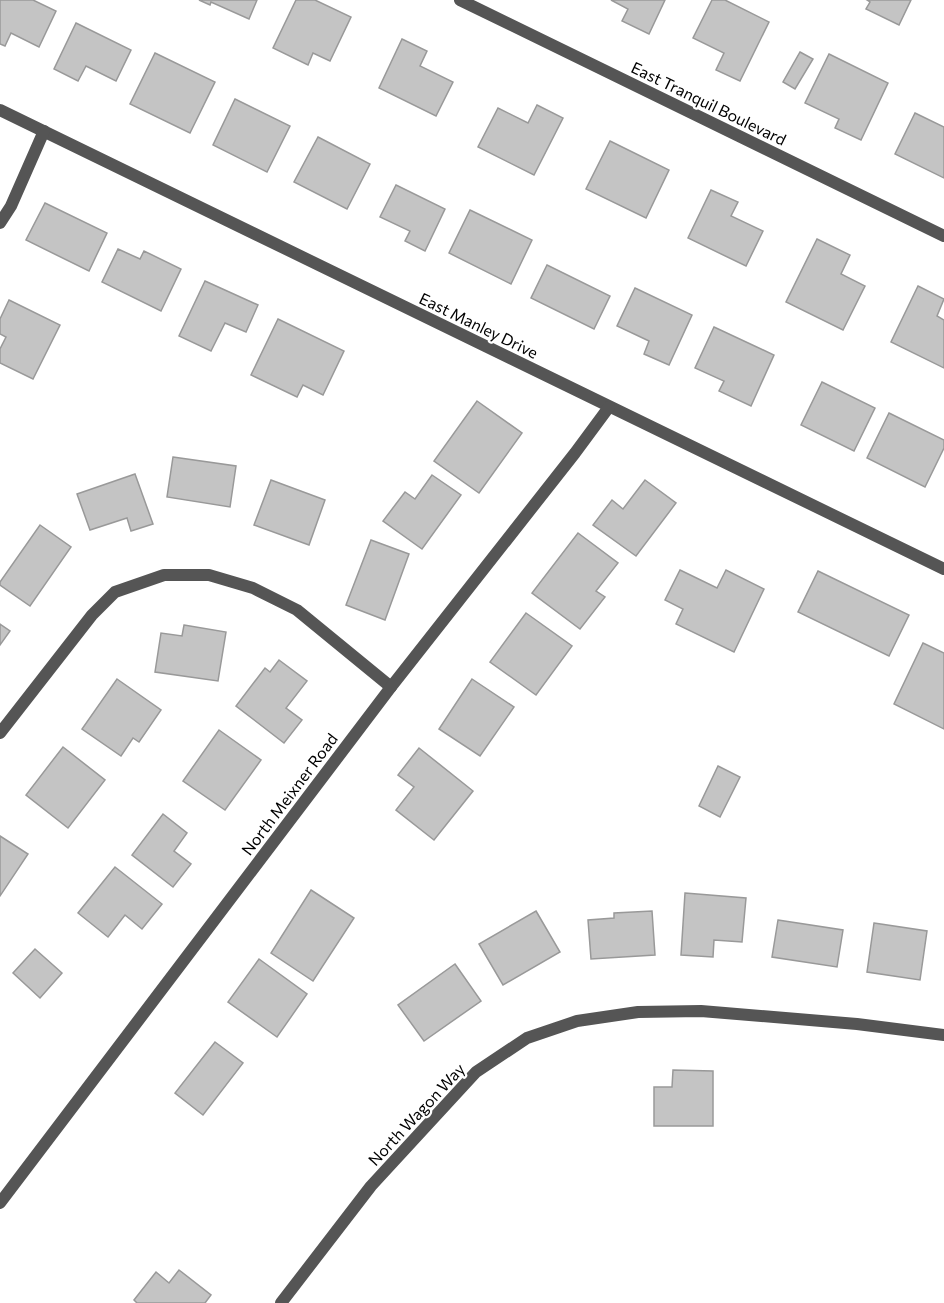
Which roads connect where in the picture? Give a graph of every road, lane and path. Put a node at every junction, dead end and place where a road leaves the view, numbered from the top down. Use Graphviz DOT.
graph roads {
  1 [pos="460,0"];
  2 [pos="0,110"];
  3 [pos="44,132"];
  4 [pos="0,223"];
  5 [pos="944,236"];
  6 [pos="609,407"];
  7 [pos="944,569"];
  8 [pos="391,687"];
  9 [pos="0,733"];
  10 [pos="944,1035"];
  11 [pos="0,1203"];
  12 [pos="281,1303"];
  1 -- 5 [label="street, East Tranquil Boulevard"];
  2 -- 3 [label="street, East Manley Drive"];
  3 -- 4 [label="street"];
  3 -- 6 [label="street, East Manley Drive"];
  6 -- 7 [label="street, East Manley Drive"];
  6 -- 8 [label="street, North Meixner Road"];
  8 -- 9 [label="street"];
  8 -- 11 [label="street, North Meixner Road"];
  10 -- 12 [label="street, North Wagon Way"];
}
